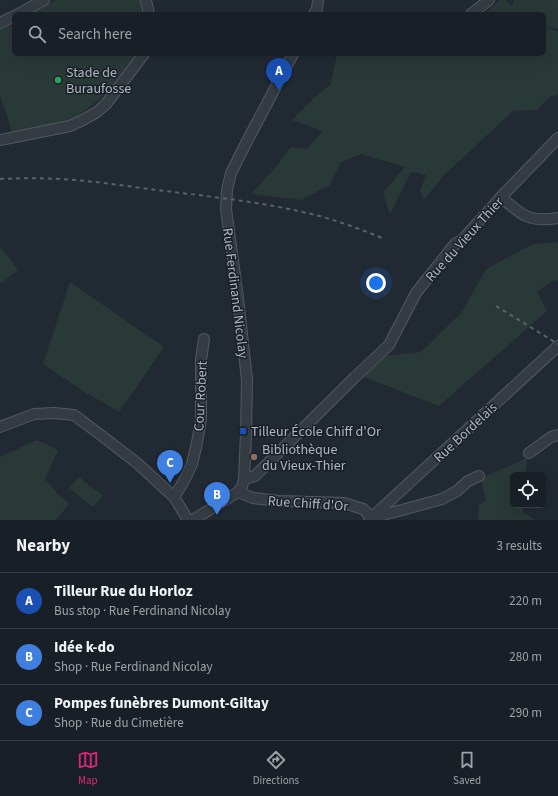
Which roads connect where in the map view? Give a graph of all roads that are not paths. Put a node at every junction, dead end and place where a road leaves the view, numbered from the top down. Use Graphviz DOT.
graph roads {
  1 [pos="44,0"];
  2 [pos="146,0"];
  3 [pos="318,0"];
  4 [pos="489,0"];
  5 [pos="22,12"];
  6 [pos="149,12"];
  7 [pos="315,12"];
  8 [pos="474,12"];
  9 [pos="12,17"];
  10 [pos="0,23"];
  11 [pos="142,56"];
  12 [pos="292,56"];
  13 [pos="558,138"];
  14 [pos="0,140"];
  15 [pos="501,197"];
  16 [pos="558,218"];
  17 [pos="204,338"];
  18 [pos="558,346"];
  19 [pos="0,426"];
  20 [pos="558,435"];
  21 [pos="529,453"];
  22 [pos="479,476"];
  23 [pos="244,479"];
  24 [pos="238,492"];
  25 [pos="174,497"];
  26 [pos="372,519"];
  27 [pos="188,520"];
  28 [pos="193,520"];
  1 -- 5 [label="street"];
  2 -- 6 [label="street"];
  3 -- 7 [label="street"];
  4 -- 8 [label="street"];
  9 -- 10 [label="street"];
  11 -- 14 [label="street"];
  12 -- 23 [label="street, Rue Ferdinand Nicolay"];
  13 -- 15 [label="street, Rue du Vieux Thier"];
  15 -- 16 [label="street"];
  15 -- 23 [label="street, Rue du Vieux Thier"];
  17 -- 25 [label="street, Cour Robert"];
  18 -- 26 [label="street, Rue Bordelais"];
  19 -- 25 [label="street"];
  20 -- 21 [label="street"];
  22 -- 26 [label="street"];
  23 -- 24 [label="street, Rue Ferdinand Nicolay"];
  24 -- 26 [label="street, Rue Chiff d'Or"];
  24 -- 28 [label="street"];
  25 -- 27 [label="street"];
}
